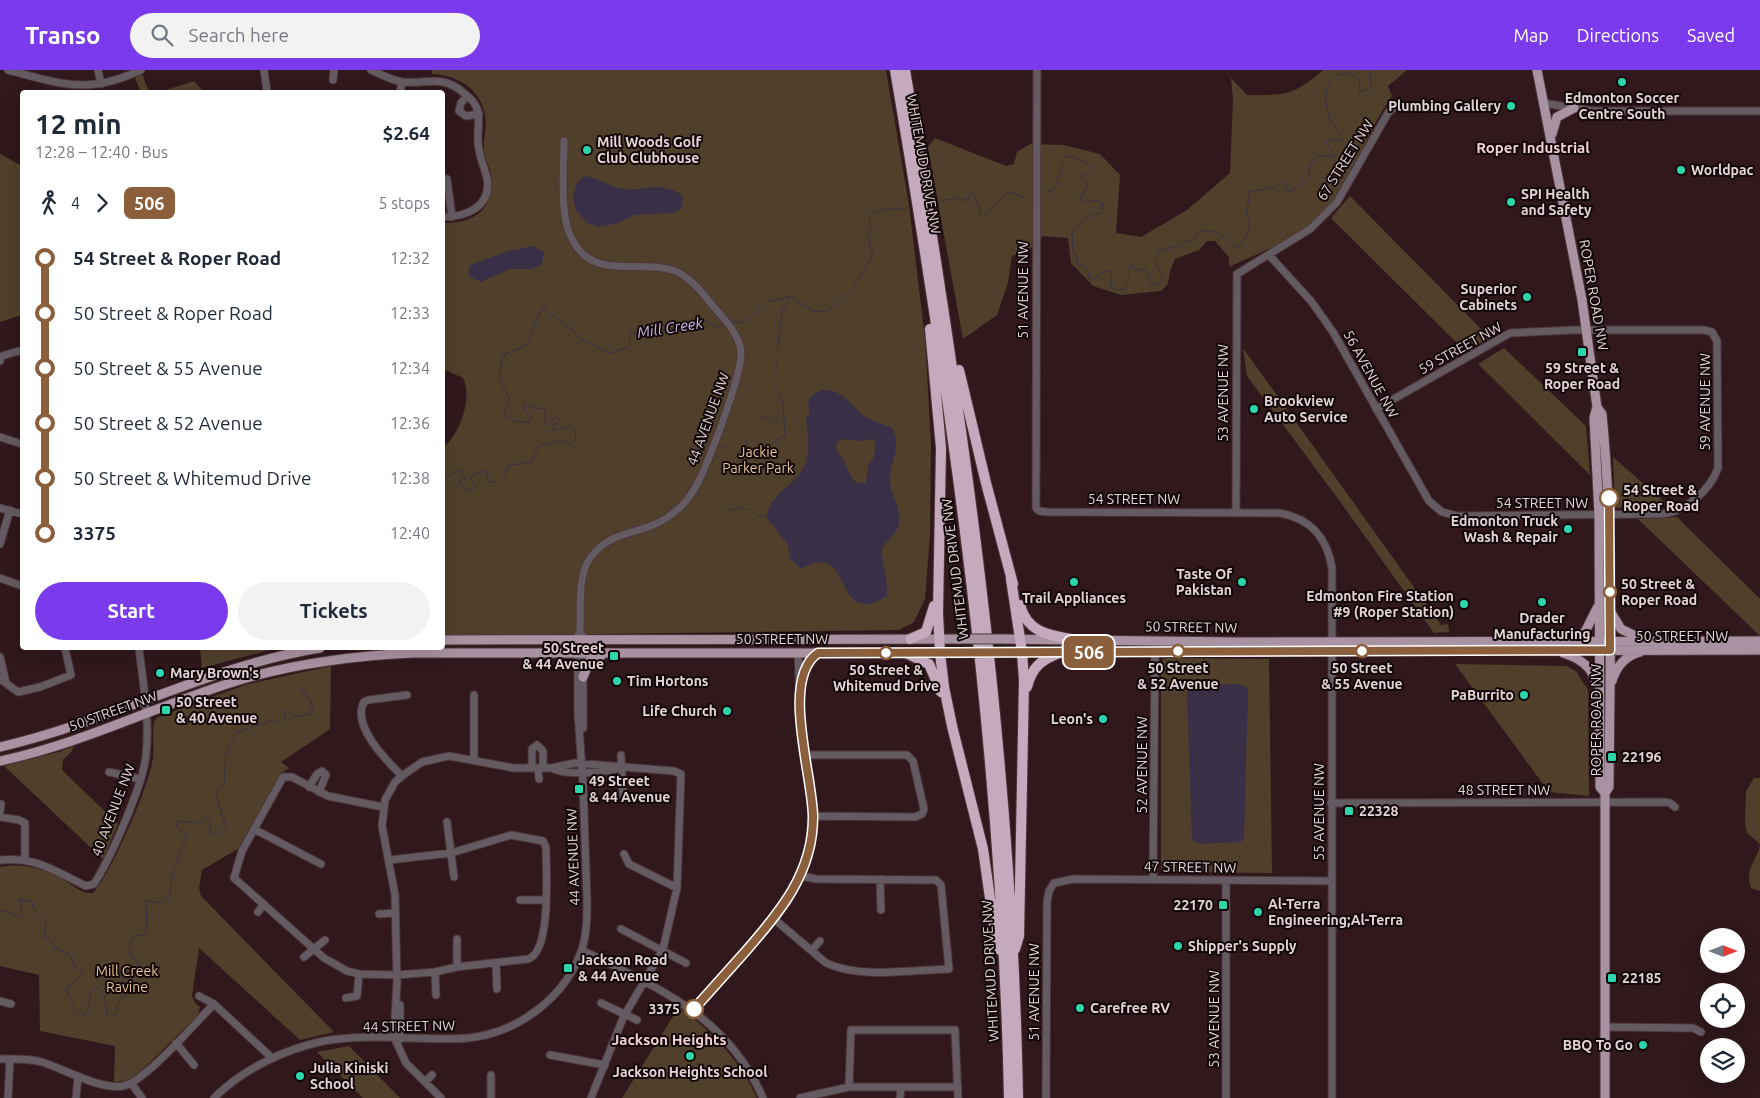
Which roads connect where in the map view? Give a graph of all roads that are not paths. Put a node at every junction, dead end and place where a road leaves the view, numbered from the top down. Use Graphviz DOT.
graph roads {
  1 [pos="8,70"];
  2 [pos="98,70"];
  3 [pos="141,70"];
  4 [pos="264,70"];
  5 [pos="334,70"];
  6 [pos="894,70"];
  7 [pos="905,70"];
  8 [pos="1037,70"];
  9 [pos="1537,70"];
  10 [pos="375,71"];
  11 [pos="391,74"];
  12 [pos="333,80"];
  13 [pos="402,82"];
  14 [pos="101,84"];
  15 [pos="267,90"];
  16 [pos="400,90"];
  17 [pos="467,96"];
  18 [pos="1543,102"];
  19 [pos="1397,104"];
  20 [pos="1574,108"];
  21 [pos="1760,111"];
  22 [pos="479,114"];
  23 [pos="564,141"];
  24 [pos="1551,142"];
  25 [pos="447,179"];
  26 [pos="445,217"];
  27 [pos="452,217"];
  28 [pos="922,229"];
  29 [pos="1269,255"];
  30 [pos="1237,274"];
  31 [pos="946,324"];
  32 [pos="1587,330"];
  33 [pos="1712,332"];
  34 [pos="20,351"];
  35 [pos="1,358"];
  36 [pos="1597,407"];
  37 [pos="1376,409"];
  38 [pos="0,437"];
  39 [pos="20,443"];
  40 [pos="1716,472"];
  41 [pos="0,508"];
  42 [pos="10,510"];
  43 [pos="1038,510"];
  44 [pos="1236,512"];
  45 [pos="1442,512"];
  46 [pos="20,513"];
  47 [pos="1599,515"];
  48 [pos="1609,515"];
  49 [pos="1316,530"];
  50 [pos="0,544"];
  51 [pos="0,578"];
  52 [pos="1011,579"];
  53 [pos="938,581"];
  54 [pos="20,585"];
  55 [pos="1599,603"];
  56 [pos="1610,609"];
  57 [pos="580,637"];
  58 [pos="821,639"];
  59 [pos="910,639"];
  60 [pos="939,639"];
  61 [pos="1021,639"];
  62 [pos="1070,639"];
  63 [pos="445,640"];
  64 [pos="1155,641"];
  65 [pos="1760,641"];
  66 [pos="1236,642"];
  67 [pos="1564,642"];
  68 [pos="1649,645"];
  69 [pos="1331,646"];
  70 [pos="1599,646"];
  71 [pos="1610,646"];
  72 [pos="65,650"];
  73 [pos="139,650"];
  74 [pos="311,650"];
  75 [pos="1553,650"];
  76 [pos="1760,650"];
  77 [pos="1022,652"];
  78 [pos="1084,652"];
  79 [pos="1155,652"];
  80 [pos="580,653"];
  81 [pos="608,653"];
  82 [pos="798,653"];
  83 [pos="818,653"];
  84 [pos="906,653"];
  85 [pos="940,653"];
  86 [pos="1059,653"];
  87 [pos="0,657"];
  88 [pos="583,678"];
  89 [pos="801,680"];
  90 [pos="3,681"];
  91 [pos="1610,691"];
  92 [pos="1599,692"];
  93 [pos="407,694"];
  94 [pos="474,695"];
  95 [pos="145,700"];
  96 [pos="1024,703"];
  97 [pos="146,714"];
  98 [pos="952,726"];
  99 [pos="0,747"];
  100 [pos="621,755"];
  101 [pos="806,755"];
  102 [pos="474,759"];
  103 [pos="0,761"];
  104 [pos="582,763"];
  105 [pos="622,767"];
  106 [pos="541,768"];
  107 [pos="109,772"];
  108 [pos="583,772"];
  109 [pos="402,776"];
  110 [pos="140,779"];
  111 [pos="539,779"];
  112 [pos="309,787"];
  113 [pos="319,792"];
  114 [pos="623,796"];
  115 [pos="1605,798"];
  116 [pos="1331,803"];
  117 [pos="1,804"];
  118 [pos="384,807"];
  119 [pos="1675,808"];
  120 [pos="0,812"];
  121 [pos="813,816"];
  122 [pos="0,817"];
  123 [pos="447,822"];
  124 [pos="254,829"];
  125 [pos="451,853"];
  126 [pos="624,854"];
  127 [pos="0,860"];
  128 [pos="25,860"];
  129 [pos="389,860"];
  130 [pos="321,864"];
  131 [pos="454,876"];
  132 [pos="801,876"];
  133 [pos="880,879"];
  134 [pos="1153,879"];
  135 [pos="1226,881"];
  136 [pos="1331,881"];
  137 [pos="1051,886"];
  138 [pos="677,888"];
  139 [pos="520,900"];
  140 [pos="546,900"];
  141 [pos="264,904"];
  142 [pos="880,910"];
  143 [pos="258,912"];
  144 [pos="396,913"];
  145 [pos="379,914"];
  146 [pos="774,919"];
  147 [pos="621,929"];
  148 [pos="457,939"];
  149 [pos="325,940"];
  150 [pos="820,942"];
  151 [pos="314,947"];
  152 [pos="663,949"];
  153 [pos="582,950"];
  154 [pos="812,950"];
  155 [pos="304,957"];
  156 [pos="1008,958"];
  157 [pos="496,963"];
  158 [pos="686,964"];
  159 [pos="457,967"];
  160 [pos="435,972"];
  161 [pos="359,974"];
  162 [pos="397,979"];
  163 [pos="644,981"];
  164 [pos="497,989"];
  165 [pos="436,995"];
  166 [pos="199,996"];
  167 [pos="346,998"];
  168 [pos="0,1001"];
  169 [pos="601,1003"];
  170 [pos="11,1004"];
  171 [pos="214,1004"];
  172 [pos="694,1010"];
  173 [pos="625,1014"];
  174 [pos="637,1020"];
  175 [pos="1605,1027"];
  176 [pos="1701,1032"];
  177 [pos="398,1037"];
  178 [pos="176,1043"];
  179 [pos="550,1054"];
  180 [pos="272,1058"];
  181 [pos="0,1059"];
  182 [pos="10,1060"];
  183 [pos="194,1065"];
  184 [pos="605,1065"];
  185 [pos="432,1075"];
  186 [pos="491,1075"];
  187 [pos="78,1076"];
  188 [pos="425,1082"];
  189 [pos="130,1083"];
  190 [pos="958,1087"];
  191 [pos="846,1088"];
  192 [pos="901,1088"];
  193 [pos="8,1098"];
  194 [pos="76,1098"];
  195 [pos="142,1098"];
  196 [pos="214,1098"];
  197 [pos="441,1098"];
  198 [pos="491,1098"];
  199 [pos="591,1098"];
  200 [pos="763,1098"];
  201 [pos="800,1098"];
  202 [pos="842,1098"];
  203 [pos="900,1098"];
  204 [pos="958,1098"];
  205 [pos="1009,1098"];
  206 [pos="1018,1098"];
  207 [pos="1046,1098"];
  208 [pos="1226,1098"];
  209 [pos="1332,1098"];
  210 [pos="1605,1098"];
  1 -- 14 [label="street"];
  2 -- 14 [label="street"];
  3 -- 14 [label="street"];
  4 -- 15 [label="street"];
  5 -- 12 [label="street"];
  6 -- 28 [label="highway, WHITEMUD DRIVE NW"];
  7 -- 31 [label="highway, WHITEMUD DRIVE NW"];
  8 -- 43 [label="street, 51 AVENUE NW"];
  9 -- 18 [label="main road, ROPER ROAD NW"];
  10 -- 11 [label="street"];
  11 -- 13 [label="street"];
  13 -- 16 [label="street"];
  13 -- 17 [label="street"];
  17 -- 22 [label="street"];
  17 -- 22 [label="street"];
  18 -- 20 [label="street"];
  18 -- 24 [label="main road, ROPER ROAD NW"];
  19 -- 29 [label="street, 67 STREET NW"];
  20 -- 21 [label="street"];
  20 -- 24 [label="main road"];
  22 -- 27 [label="street"];
  23 -- 57 [label="street, 44 AVENUE NW"];
  24 -- 32 [label="main road, ROPER ROAD NW"];
  25 -- 27 [label="street"];
  26 -- 27 [label="street"];
  28 -- 53 [label="highway"];
  28 -- 156 [label="highway, WHITEMUD DRIVE NW"];
  29 -- 30 [label="street, 67 STREET NW"];
  29 -- 37 [label="street, 56 AVENUE NW"];
  30 -- 44 [label="street, 53 AVENUE NW"];
  31 -- 52 [label="highway"];
  31 -- 156 [label="highway, WHITEMUD DRIVE NW"];
  32 -- 33 [label="street, 59 STREET NW"];
  32 -- 36 [label="main road, ROPER ROAD NW"];
  32 -- 37 [label="street, 59 STREET NW"];
  33 -- 40 [label="street, 59 AVENUE NW"];
  34 -- 35 [label="street"];
  36 -- 47 [label="main road, ROPER ROAD NW"];
  36 -- 48 [label="main road, ROPER ROAD NW"];
  37 -- 45 [label="street, 56 AVENUE NW"];
  38 -- 39 [label="street"];
  40 -- 48 [label="street, 54 STREET NW"];
  41 -- 42 [label="street"];
  42 -- 46 [label="street"];
  42 -- 50 [label="street"];
  43 -- 44 [label="street, 54 STREET NW"];
  44 -- 49 [label="street, 54 STREET NW"];
  45 -- 47 [label="street, 54 STREET NW"];
  47 -- 48 [label="street, 54 STREET NW"];
  47 -- 55 [label="main road, ROPER ROAD NW"];
  48 -- 56 [label="main road, ROPER ROAD NW"];
  49 -- 69 [label="street, 55 AVENUE NW"];
  51 -- 54 [label="street"];
  52 -- 61 [label="highway"];
  52 -- 62 [label="highway"];
  53 -- 59 [label="highway"];
  53 -- 60 [label="highway"];
  55 -- 67 [label="main road"];
  55 -- 70 [label="main road, ROPER ROAD NW"];
  56 -- 68 [label="main road"];
  56 -- 71 [label="main road, ROPER ROAD NW"];
  57 -- 58 [label="main road, 50 STREET NW"];
  57 -- 63 [label="main road, 50 STREET NW"];
  57 -- 80 [label="street, 44 AVENUE NW"];
  58 -- 59 [label="main road, 50 STREET NW"];
  58 -- 82 [label="main road"];
  59 -- 60 [label="main road, 50 STREET NW"];
  60 -- 61 [label="main road, 50 STREET NW, bridge"];
  60 -- 85 [label="highway"];
  61 -- 62 [label="main road, 50 STREET NW"];
  61 -- 77 [label="highway"];
  62 -- 64 [label="main road, 50 STREET NW"];
  64 -- 66 [label="main road, 50 STREET NW"];
  64 -- 78 [label="main road"];
  65 -- 68 [label="main road, 50 STREET NW"];
  66 -- 69 [label="main road, 50 STREET NW"];
  66 -- 79 [label="main road"];
  67 -- 69 [label="main road, 50 STREET NW"];
  67 -- 70 [label="main road, 50 STREET NW"];
  68 -- 71 [label="main road, 50 STREET NW"];
  68 -- 76 [label="main road, 50 STREET NW"];
  68 -- 91 [label="main road"];
  69 -- 75 [label="main road, 50 STREET NW"];
  69 -- 79 [label="main road, 50 STREET NW"];
  69 -- 116 [label="street, 55 AVENUE NW"];
  70 -- 71 [label="main road, 50 STREET NW"];
  70 -- 75 [label="main road, 50 STREET NW"];
  70 -- 92 [label="main road, ROPER ROAD NW"];
  71 -- 91 [label="main road, ROPER ROAD NW"];
  72 -- 90 [label="street"];
  73 -- 95 [label="street, 40 AVENUE NW"];
  74 -- 95 [label="main road, 50 STREET NW"];
  75 -- 92 [label="main road"];
  77 -- 85 [label="main road, 50 STREET NW, bridge"];
  77 -- 86 [label="main road, 50 STREET NW"];
  77 -- 96 [label="highway"];
  78 -- 79 [label="main road, 50 STREET NW"];
  78 -- 86 [label="main road, 50 STREET NW"];
  79 -- 134 [label="street, 52 AVENUE NW"];
  80 -- 81 [label="main road, 50 STREET NW"];
  80 -- 88 [label="street, 44 AVENUE NW"];
  80 -- 97 [label="main road, 50 STREET NW"];
  80 -- 104 [label="street, 44 AVENUE NW"];
  81 -- 82 [label="main road, 50 STREET NW"];
  81 -- 88 [label="main road"];
  82 -- 83 [label="main road, 50 STREET NW"];
  82 -- 89 [label="street"];
  83 -- 84 [label="main road, 50 STREET NW"];
  83 -- 89 [label="street"];
  84 -- 85 [label="main road, 50 STREET NW"];
  84 -- 98 [label="highway"];
  85 -- 98 [label="highway"];
  86 -- 96 [label="highway"];
  87 -- 90 [label="street"];
  88 -- 104 [label="street, 44 AVENUE NW"];
  89 -- 101 [label="street"];
  91 -- 115 [label="main road, ROPER ROAD NW"];
  92 -- 115 [label="main road, ROPER ROAD NW"];
  93 -- 109 [label="street"];
  94 -- 102 [label="street"];
  95 -- 97 [label="street, 40 AVENUE NW"];
  95 -- 99 [label="main road, 50 STREET NW"];
  96 -- 156 [label="highway"];
  97 -- 103 [label="main road, 50 STREET NW"];
  97 -- 110 [label="street, 40 AVENUE NW"];
  98 -- 156 [label="highway"];
  100 -- 105 [label="street"];
  101 -- 121 [label="street"];
  101 -- 121 [label="street"];
  102 -- 106 [label="street"];
  102 -- 109 [label="street"];
  104 -- 105 [label="street"];
  104 -- 106 [label="street"];
  104 -- 108 [label="street, 44 AVENUE NW"];
  105 -- 108 [label="street"];
  105 -- 114 [label="street"];
  105 -- 138 [label="street"];
  106 -- 108 [label="street"];
  106 -- 111 [label="street"];
  107 -- 110 [label="street"];
  108 -- 153 [label="street, 44 AVENUE NW"];
  109 -- 118 [label="street"];
  110 -- 128 [label="street, 40 AVENUE NW"];
  112 -- 113 [label="street"];
  112 -- 113 [label="street"];
  112 -- 124 [label="street"];
  113 -- 118 [label="street"];
  115 -- 116 [label="street, 48 STREET NW"];
  115 -- 119 [label="street, 48 STREET NW"];
  115 -- 175 [label="main road, ROPER ROAD NW"];
  116 -- 136 [label="street, 55 AVENUE NW"];
  117 -- 120 [label="street"];
  118 -- 129 [label="street"];
  121 -- 132 [label="street"];
  122 -- 128 [label="street"];
  123 -- 125 [label="street"];
  124 -- 130 [label="street"];
  124 -- 141 [label="street"];
  125 -- 129 [label="street"];
  125 -- 131 [label="street"];
  125 -- 140 [label="street"];
  126 -- 138 [label="street"];
  127 -- 128 [label="street"];
  129 -- 144 [label="street"];
  132 -- 133 [label="street"];
  132 -- 146 [label="street"];
  133 -- 142 [label="street"];
  133 -- 154 [label="street"];
  134 -- 135 [label="street, 47 STREET NW"];
  134 -- 137 [label="street, 47 STREET NW"];
  135 -- 136 [label="street, 47 STREET NW"];
  135 -- 208 [label="street, 53 AVENUE NW"];
  136 -- 209 [label="street, 55 AVENUE NW"];
  137 -- 207 [label="street, 51 AVENUE NW"];
  138 -- 152 [label="street"];
  139 -- 140 [label="street"];
  140 -- 157 [label="street"];
  141 -- 143 [label="street"];
  141 -- 151 [label="street"];
  144 -- 145 [label="street"];
  144 -- 162 [label="street"];
  146 -- 154 [label="street"];
  146 -- 172 [label="street"];
  147 -- 152 [label="street"];
  148 -- 159 [label="street"];
  149 -- 151 [label="street"];
  150 -- 154 [label="street"];
  151 -- 155 [label="street"];
  151 -- 161 [label="street"];
  152 -- 158 [label="street"];
  152 -- 163 [label="street"];
  153 -- 163 [label="street"];
  153 -- 177 [label="street, 44 STREET NW"];
  156 -- 205 [label="highway, WHITEMUD DRIVE NW"];
  156 -- 206 [label="highway, WHITEMUD DRIVE NW"];
  157 -- 159 [label="street"];
  157 -- 164 [label="street"];
  159 -- 160 [label="street"];
  160 -- 162 [label="street"];
  160 -- 165 [label="street"];
  161 -- 162 [label="street"];
  161 -- 167 [label="street"];
  162 -- 177 [label="street"];
  163 -- 172 [label="street"];
  163 -- 173 [label="street"];
  166 -- 171 [label="street"];
  168 -- 170 [label="street"];
  169 -- 173 [label="street"];
  171 -- 178 [label="street"];
  171 -- 180 [label="street"];
  172 -- 200 [label="street"];
  173 -- 174 [label="street"];
  173 -- 184 [label="street"];
  175 -- 176 [label="street"];
  175 -- 210 [label="main road, ROPER ROAD NW"];
  177 -- 180 [label="street, 44 STREET NW"];
  177 -- 188 [label="street"];
  178 -- 183 [label="street"];
  178 -- 189 [label="street"];
  179 -- 184 [label="street"];
  180 -- 196 [label="street, 44 STREET NW"];
  181 -- 182 [label="street"];
  182 -- 187 [label="street"];
  182 -- 193 [label="street"];
  184 -- 199 [label="street"];
  185 -- 188 [label="street"];
  186 -- 198 [label="street"];
  187 -- 189 [label="street"];
  187 -- 194 [label="street"];
  188 -- 197 [label="street"];
  189 -- 195 [label="street"];
  190 -- 191 [label="street"];
  190 -- 192 [label="street"];
  190 -- 204 [label="street"];
  191 -- 192 [label="street"];
  191 -- 201 [label="street"];
  191 -- 202 [label="street"];
  192 -- 203 [label="street"];
}
